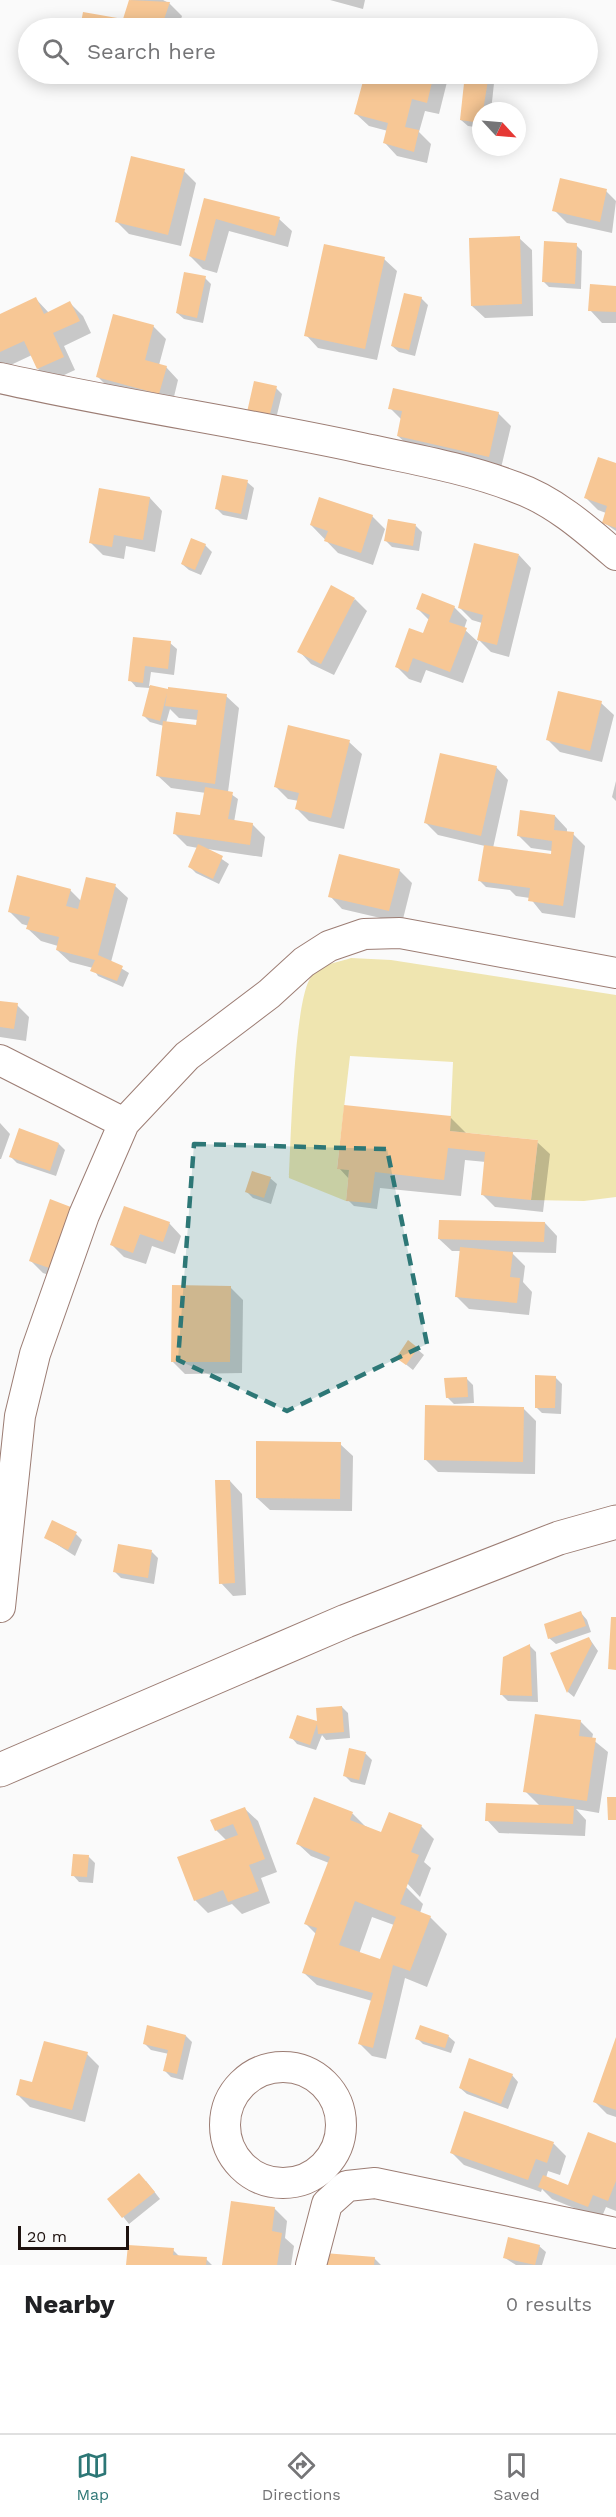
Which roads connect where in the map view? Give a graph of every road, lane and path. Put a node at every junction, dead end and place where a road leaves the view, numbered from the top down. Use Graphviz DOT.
graph roads {
  1 [pos="0,378"];
  2 [pos="616,555"];
  3 [pos="616,973"];
  4 [pos="0,1060"];
  5 [pos="124,1124"];
  6 [pos="10,1416"];
  7 [pos="616,1509"];
  8 [pos="616,1522"];
  9 [pos="559,1538"];
  10 [pos="0,1607"];
  11 [pos="0,1770"];
  12 [pos="327,2162"];
  13 [pos="347,2186"];
  14 [pos="616,2234"];
  15 [pos="311,2265"];
  1 -- 2 [label="street"];
  3 -- 5 [label="street"];
  4 -- 5 [label="street"];
  5 -- 6 [label="street"];
  6 -- 10 [label="street"];
  7 -- 9 [label="main road"];
  8 -- 9 [label="main road"];
  9 -- 11 [label="main road"];
  12 -- 13 [label="street"];
  13 -- 14 [label="street"];
  13 -- 15 [label="street"];
}
